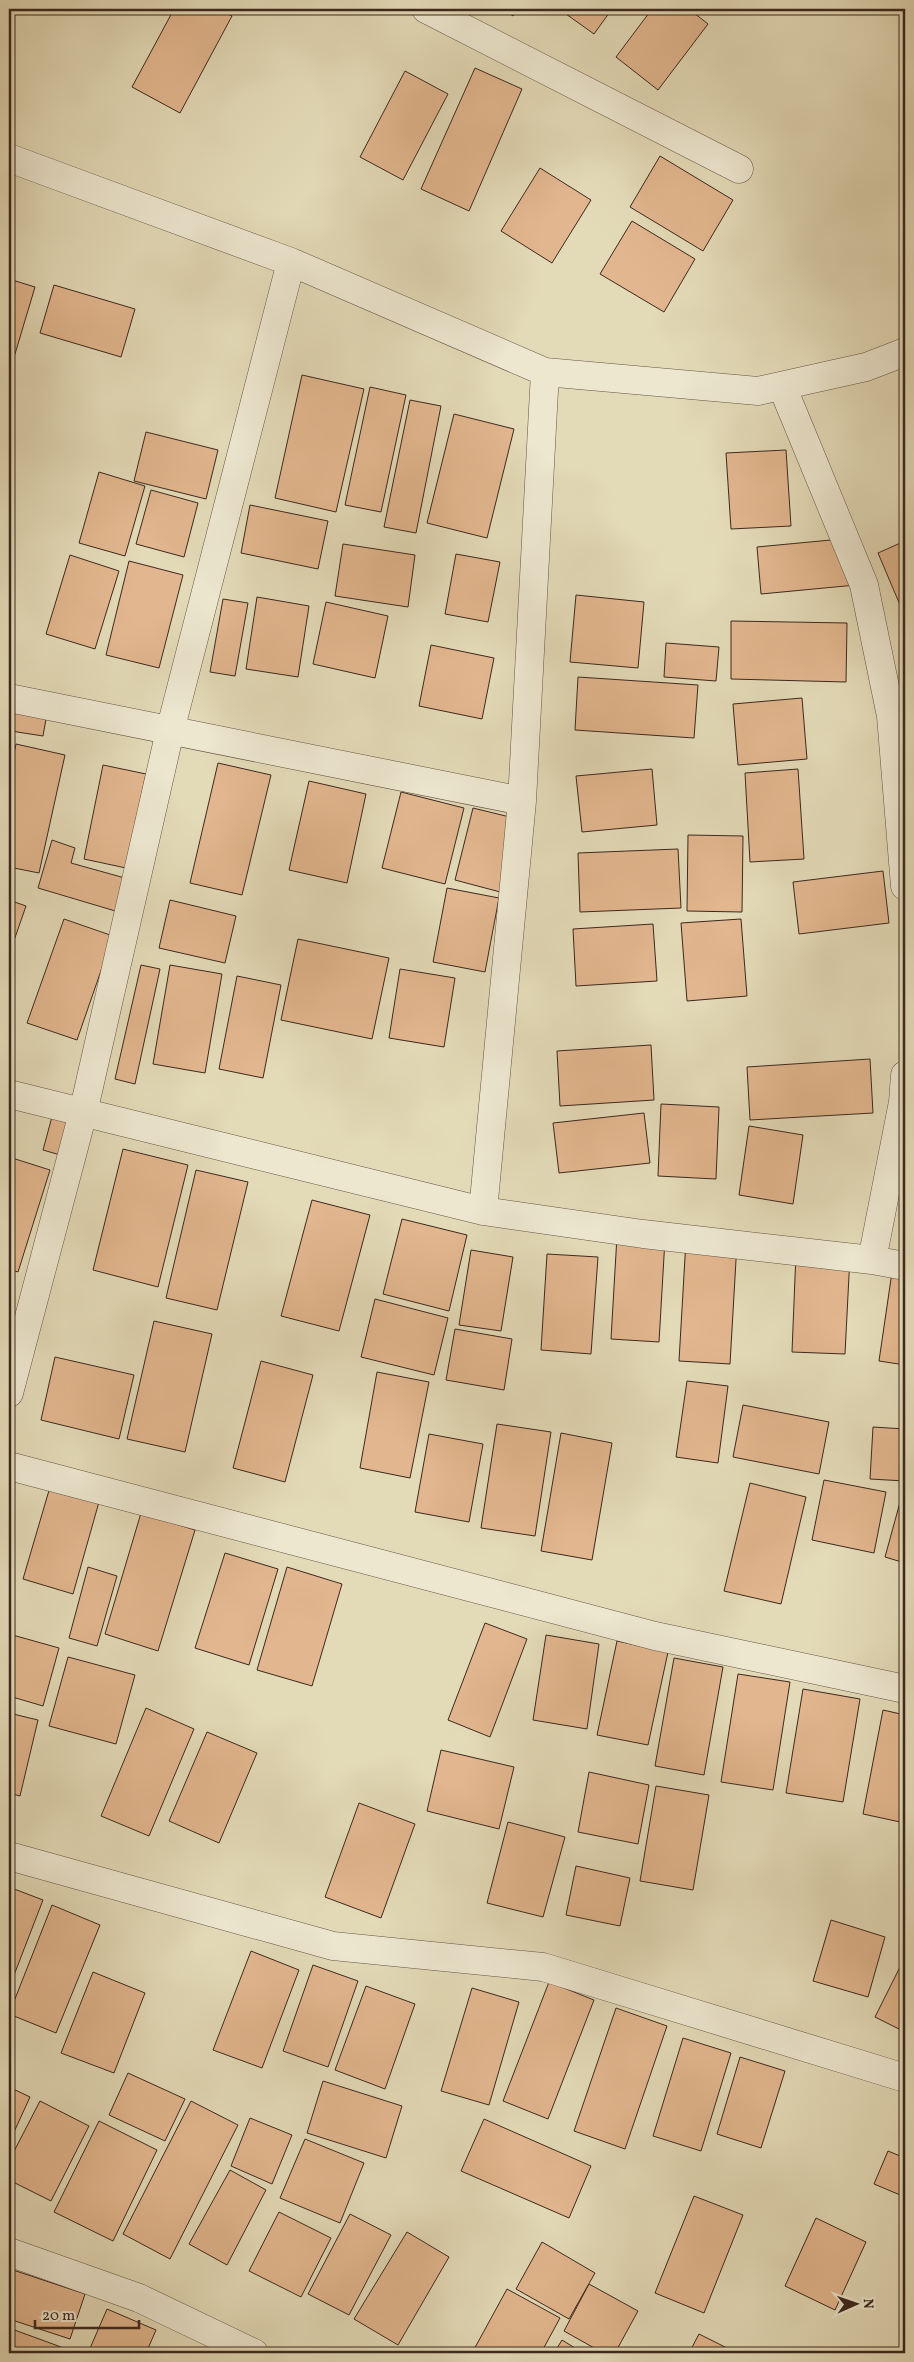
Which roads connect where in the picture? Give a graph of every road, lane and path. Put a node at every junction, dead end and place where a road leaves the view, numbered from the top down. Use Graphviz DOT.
graph roads {
  1 [pos="426,9"];
  2 [pos="9,158"];
  3 [pos="739,169"];
  4 [pos="291,262"];
  5 [pos="905,352"];
  6 [pos="545,372"];
  7 [pos="782,386"];
  8 [pos="9,698"];
  9 [pos="170,731"];
  10 [pos="522,801"];
  11 [pos="905,886"];
  12 [pos="905,1074"];
  13 [pos="9,1094"];
  14 [pos="83,1113"];
  15 [pos="483,1212"];
  16 [pos="872,1260"];
  17 [pos="905,1266"];
  18 [pos="9,1394"];
  19 [pos="9,1466"];
  20 [pos="905,1689"];
  21 [pos="9,1856"];
  22 [pos="905,2078"];
  23 [pos="9,2252"];
  24 [pos="254,2353"];
  1 -- 3 [label="street"];
  2 -- 4 [label="street"];
  4 -- 6 [label="street"];
  4 -- 9 [label="street"];
  5 -- 7 [label="street"];
  6 -- 7 [label="street"];
  6 -- 10 [label="street"];
  7 -- 11 [label="street"];
  8 -- 9 [label="street"];
  9 -- 10 [label="street"];
  9 -- 14 [label="street"];
  10 -- 15 [label="street"];
  12 -- 16 [label="street"];
  13 -- 14 [label="street"];
  14 -- 15 [label="street"];
  14 -- 18 [label="street"];
  15 -- 16 [label="street"];
  16 -- 17 [label="street"];
  19 -- 20 [label="street"];
  21 -- 22 [label="street"];
  23 -- 24 [label="street"];
}
